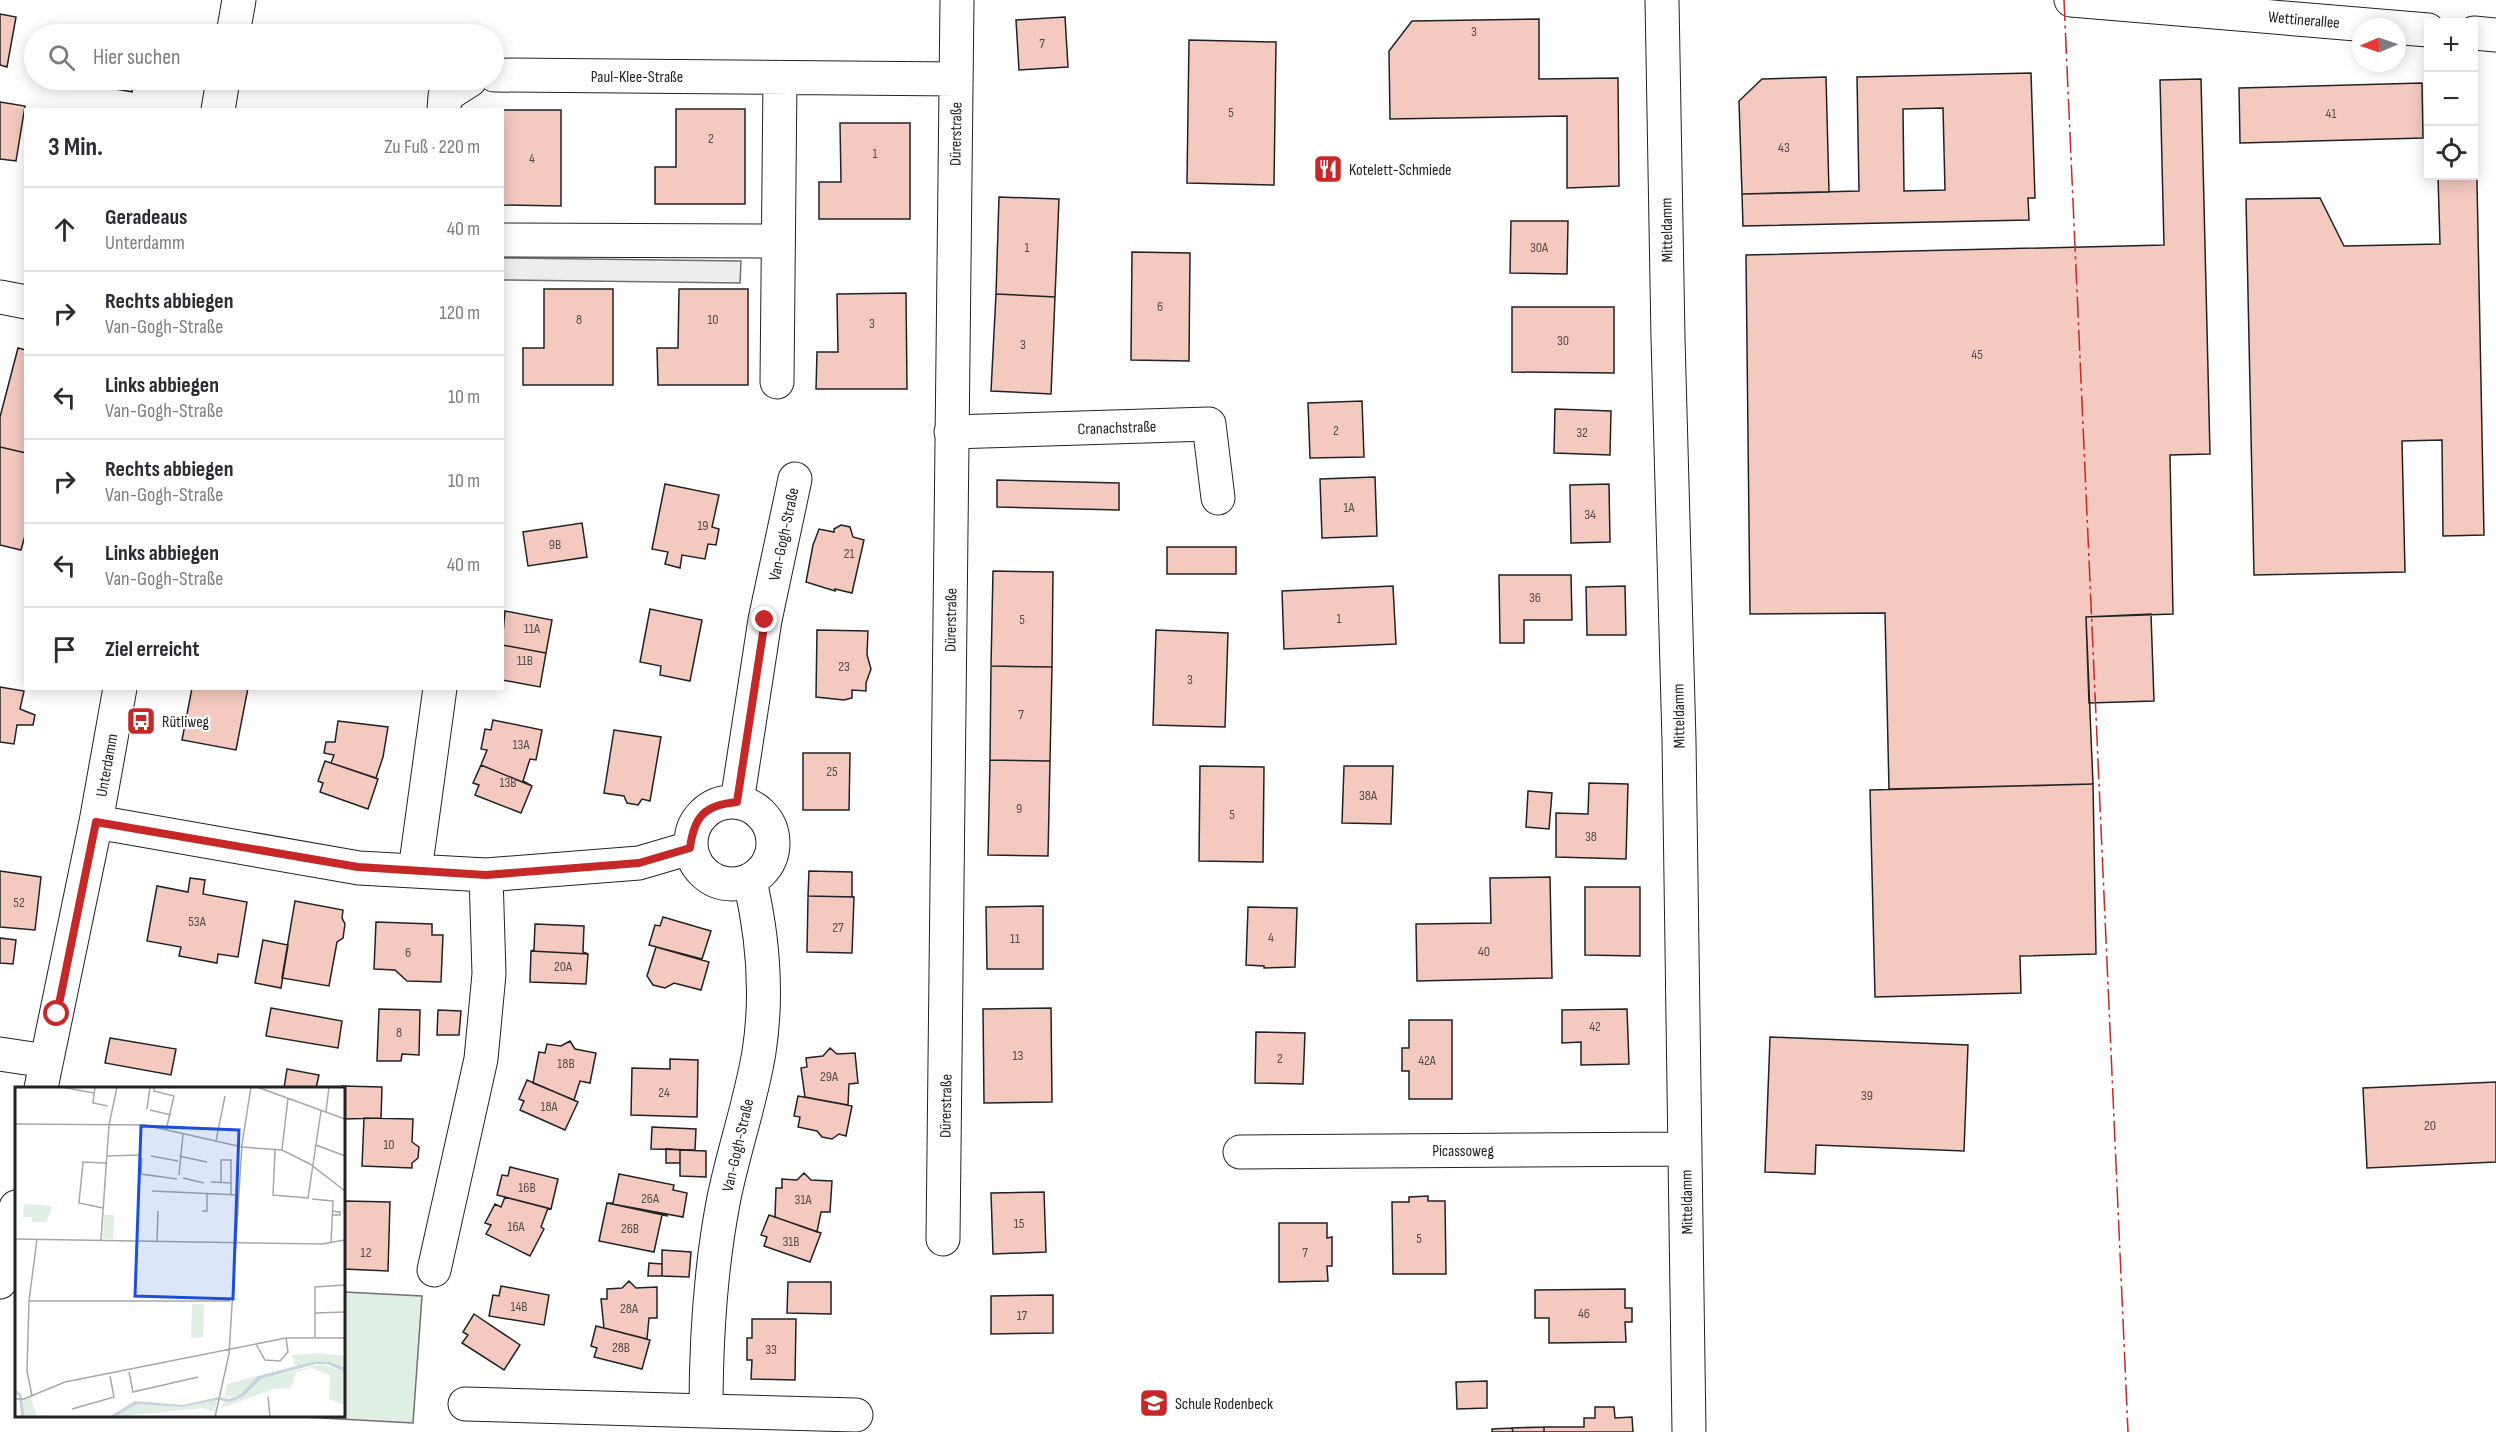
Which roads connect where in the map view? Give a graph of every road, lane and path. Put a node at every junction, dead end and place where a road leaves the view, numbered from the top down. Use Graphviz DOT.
graph roads {
  1 [pos="240,0"];
  2 [pos="957,0"];
  3 [pos="1662,0"];
  4 [pos="2071,0"];
  5 [pos="234,24"];
  6 [pos="2424,30"];
  7 [pos="2478,33"];
  8 [pos="2496,35"];
  9 [pos="504,75"];
  10 [pos="780,78"];
  11 [pos="955,79"];
  12 [pos="222,90"];
  13 [pos="454,90"];
  14 [pos="218,108"];
  15 [pos="444,108"];
  16 [pos="504,240"];
  17 [pos="777,241"];
  18 [pos="0,297"];
  19 [pos="24,302"];
  20 [pos="777,382"];
  21 [pos="951,432"];
  22 [pos="795,479"];
  23 [pos="1218,498"];
  24 [pos="120,690"];
  25 [pos="440,690"];
  26 [pos="737,802"];
  27 [pos="96,822"];
  28 [pos="690,848"];
  29 [pos="415,871"];
  30 [pos="486,875"];
  31 [pos="750,881"];
  32 [pos="0,1054"];
  33 [pos="43,1075"];
  34 [pos="1685,1149"];
  35 [pos="1240,1152"];
  36 [pos="15,1211"];
  37 [pos="943,1239"];
  38 [pos="434,1270"];
  39 [pos="0,1282"];
  40 [pos="465,1404"];
  41 [pos="706,1411"];
  42 [pos="856,1415"];
  43 [pos="1689,1432"];
  1 -- 5 [label="street"];
  2 -- 11 [label="street, Dürerstraße"];
  3 -- 34 [label="street, Mitteldamm"];
  4 -- 6 [label="street, Wettinerallee"];
  7 -- 8 [label="street"];
  9 -- 10 [label="street, Paul-Klee-Straße"];
  10 -- 11 [label="street, Paul-Klee-Straße"];
  10 -- 17 [label="street"];
  11 -- 21 [label="street, Dürerstraße"];
  12 -- 14 [label="street"];
  13 -- 15 [label="street"];
  16 -- 17 [label="street"];
  17 -- 20 [label="street"];
  18 -- 19 [label="street"];
  21 -- 23 [label="street, Cranachstraße"];
  21 -- 37 [label="street, Dürerstraße"];
  22 -- 26 [label="street, Van-Gogh-Straße"];
  24 -- 27 [label="street, Unterdamm"];
  25 -- 29 [label="street"];
  26 -- 28 [label="street"];
  26 -- 31 [label="street"];
  27 -- 29 [label="street"];
  27 -- 33 [label="street, Unterdamm"];
  28 -- 30 [label="street"];
  28 -- 31 [label="street"];
  29 -- 30 [label="street"];
  30 -- 38 [label="street"];
  31 -- 41 [label="street, Van-Gogh-Straße"];
  32 -- 33 [label="street"];
  34 -- 35 [label="street, Picassoweg"];
  34 -- 43 [label="street, Mitteldamm"];
  36 -- 39 [label="street"];
  40 -- 41 [label="street"];
  41 -- 42 [label="street"];
}
